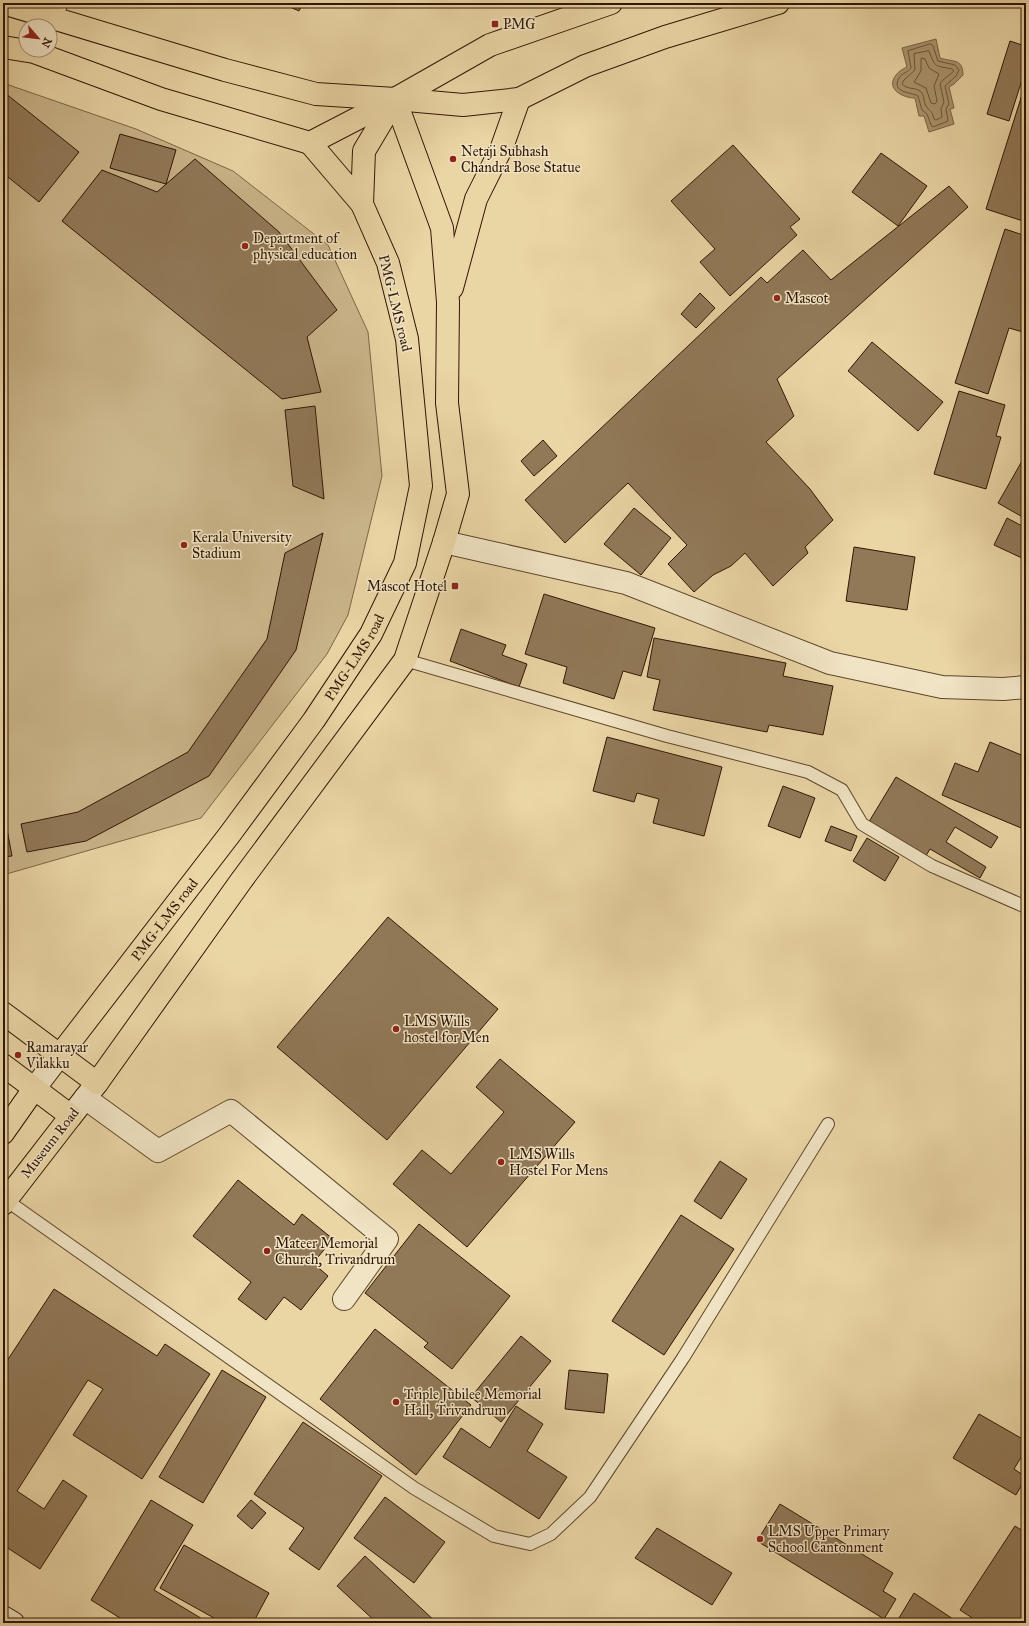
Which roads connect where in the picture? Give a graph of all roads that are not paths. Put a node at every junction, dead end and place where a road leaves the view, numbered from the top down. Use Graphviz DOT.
graph roads {
  1 [pos="3,3"];
  2 [pos="611,3"];
  3 [pos="778,3"];
  4 [pos="58,11"];
  5 [pos="3,47"];
  6 [pos="395,99"];
  7 [pos="519,99"];
  8 [pos="310,143"];
  9 [pos="362,204"];
  10 [pos="448,302"];
  11 [pos="444,542"];
  12 [pos="405,660"];
  13 [pos="1026,687"];
  14 [pos="1026,907"];
  15 [pos="3,1013"];
  16 [pos="60,1055"];
  17 [pos="3,1065"];
  18 [pos="34,1089"];
  19 [pos="91,1090"];
  20 [pos="70,1116"];
  21 [pos="828,1124"];
  22 [pos="3,1133"];
  23 [pos="4,1202"];
  24 [pos="344,1299"];
  25 [pos="3,1617"];
  26 [pos="13,1623"];
  1 -- 4 [label="main road"];
  2 -- 6 [label="main road"];
  3 -- 7 [label="main road"];
  4 -- 6 [label="main road"];
  5 -- 8 [label="main road"];
  6 -- 7 [label="main road"];
  6 -- 8 [label="main road"];
  6 -- 9 [label="main road, PMG-LMS road"];
  6 -- 10 [label="main road"];
  7 -- 10 [label="main road"];
  8 -- 9 [label="main road"];
  9 -- 16 [label="main road, PMG-LMS road"];
  10 -- 11 [label="main road"];
  11 -- 12 [label="main road"];
  11 -- 13 [label="street"];
  12 -- 14 [label="lane"];
  12 -- 19 [label="main road"];
  15 -- 16 [label="main road"];
  16 -- 18 [label="street"];
  16 -- 19 [label="main road"];
  17 -- 18 [label="main road"];
  18 -- 20 [label="main road"];
  18 -- 22 [label="main road"];
  19 -- 20 [label="street, Museum Road"];
  19 -- 24 [label="street"];
  20 -- 23 [label="main road, Museum Road"];
  21 -- 23 [label="lane"];
  25 -- 26 [label="street"];
}
